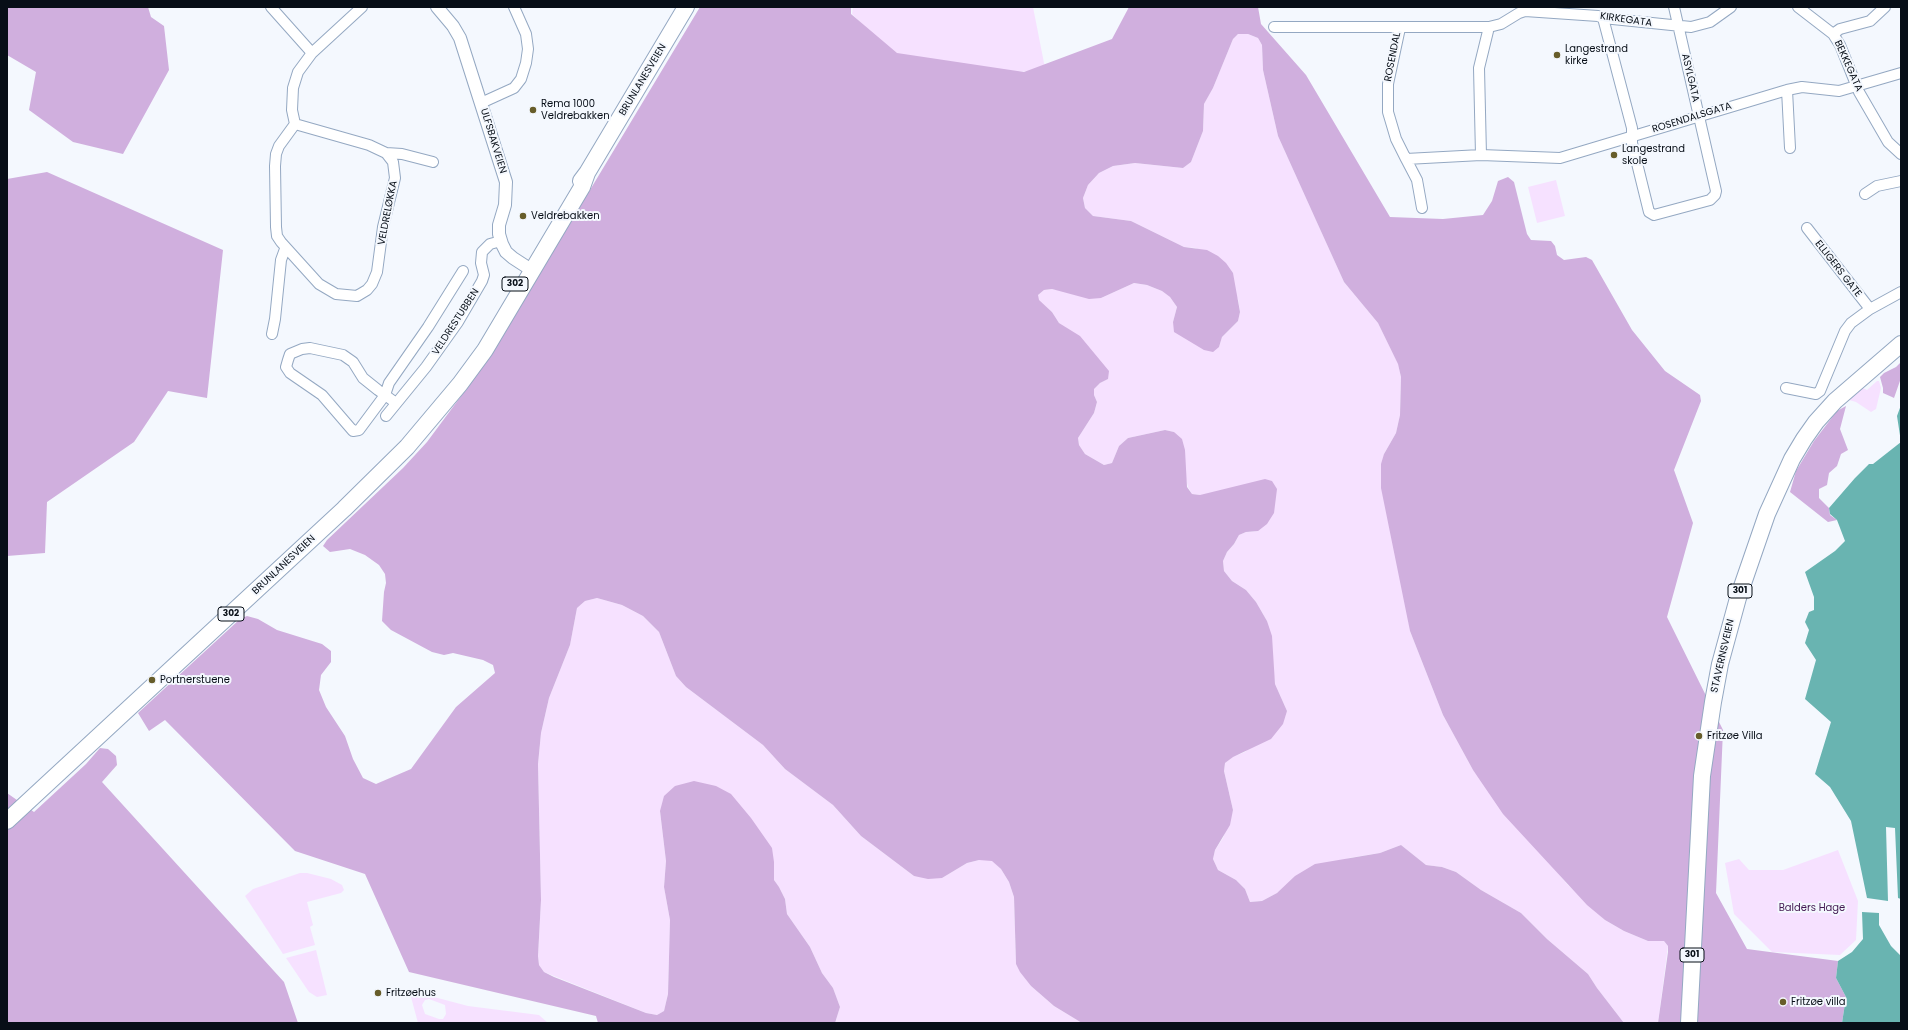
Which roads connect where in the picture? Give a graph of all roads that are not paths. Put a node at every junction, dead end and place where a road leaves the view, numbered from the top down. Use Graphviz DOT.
graph roads {
  1 [pos="271,7"];
  2 [pos="362,7"];
  3 [pos="437,7"];
  4 [pos="514,7"];
  5 [pos="686,7"];
  6 [pos="1674,7"];
  7 [pos="1731,7"];
  8 [pos="1798,7"];
  9 [pos="1885,7"];
  10 [pos="1599,14"];
  11 [pos="1489,26"];
  12 [pos="1274,27"];
  13 [pos="1678,27"];
  14 [pos="1400,28"];
  15 [pos="1833,34"];
  16 [pos="312,53"];
  17 [pos="1901,73"];
  18 [pos="1856,86"];
  19 [pos="1787,90"];
  20 [pos="481,104"];
  21 [pos="1699,117"];
  22 [pos="295,124"];
  23 [pos="1631,137"];
  24 [pos="1790,148"];
  25 [pos="386,153"];
  26 [pos="1901,154"];
  27 [pos="1481,155"];
  28 [pos="1406,158"];
  29 [pos="433,162"];
  30 [pos="1901,181"];
  31 [pos="1865,194"];
  32 [pos="1422,208"];
  33 [pos="1807,228"];
  34 [pos="501,241"];
  35 [pos="285,249"];
  36 [pos="530,268"];
  37 [pos="463,271"];
  38 [pos="1901,292"];
  39 [pos="1870,310"];
  40 [pos="272,334"];
  41 [pos="1901,344"];
  42 [pos="1786,388"];
  43 [pos="385,395"];
  44 [pos="396,403"];
  45 [pos="386,416"];
  46 [pos="7,821"];
  47 [pos="1689,1023"];
  1 -- 16 [label="street"];
  2 -- 16 [label="street"];
  3 -- 20 [label="street, ULFSBAKVEIEN"];
  4 -- 20 [label="street"];
  5 -- 36 [label="main road, BRUNLANESVEIEN / 302"];
  6 -- 13 [label="street, ASYLGATA"];
  7 -- 13 [label="street, KIRKEGATA"];
  8 -- 15 [label="street, BEKKEGATA"];
  9 -- 15 [label="street"];
  10 -- 11 [label="street, KIRKEGATA"];
  10 -- 13 [label="street, KIRKEGATA"];
  10 -- 23 [label="street"];
  11 -- 14 [label="street, KIRKEGATA"];
  11 -- 27 [label="street"];
  12 -- 14 [label="street, ROSENDAL"];
  13 -- 21 [label="street, ASYLGATA"];
  14 -- 28 [label="street, ROSENDAL"];
  15 -- 18 [label="street, BEKKEGATA"];
  16 -- 22 [label="street"];
  17 -- 18 [label="street, ROSENDALSGATA"];
  18 -- 19 [label="street, ROSENDALSGATA"];
  18 -- 26 [label="street, BEKKEGATA"];
  19 -- 21 [label="street, ROSENDALSGATA"];
  19 -- 24 [label="street"];
  20 -- 34 [label="street, ULFSBAKVEIEN"];
  21 -- 23 [label="street, ROSENDALSGATA"];
  21 -- 23 [label="street, ASYLGATA"];
  22 -- 25 [label="street"];
  22 -- 35 [label="street, VELDRELØKKA"];
  23 -- 27 [label="street, ROSENDALSGATA"];
  25 -- 29 [label="street"];
  25 -- 35 [label="street, VELDRELØKKA"];
  27 -- 28 [label="street"];
  28 -- 32 [label="street, ROSENDAL"];
  30 -- 31 [label="street"];
  33 -- 39 [label="street, ELLIGERS GATE"];
  34 -- 36 [label="street"];
  34 -- 44 [label="street, VELDRESTUBBEN"];
  35 -- 40 [label="street"];
  36 -- 46 [label="main road, BRUNLANESVEIEN / 302"];
  37 -- 43 [label="street"];
  38 -- 39 [label="street"];
  39 -- 42 [label="street"];
  41 -- 47 [label="main road, STAVERNSVEIEN / 301"];
  43 -- 43 [label="street"];
  43 -- 44 [label="street"];
  44 -- 45 [label="street, VELDRESTUBBEN"];
}
